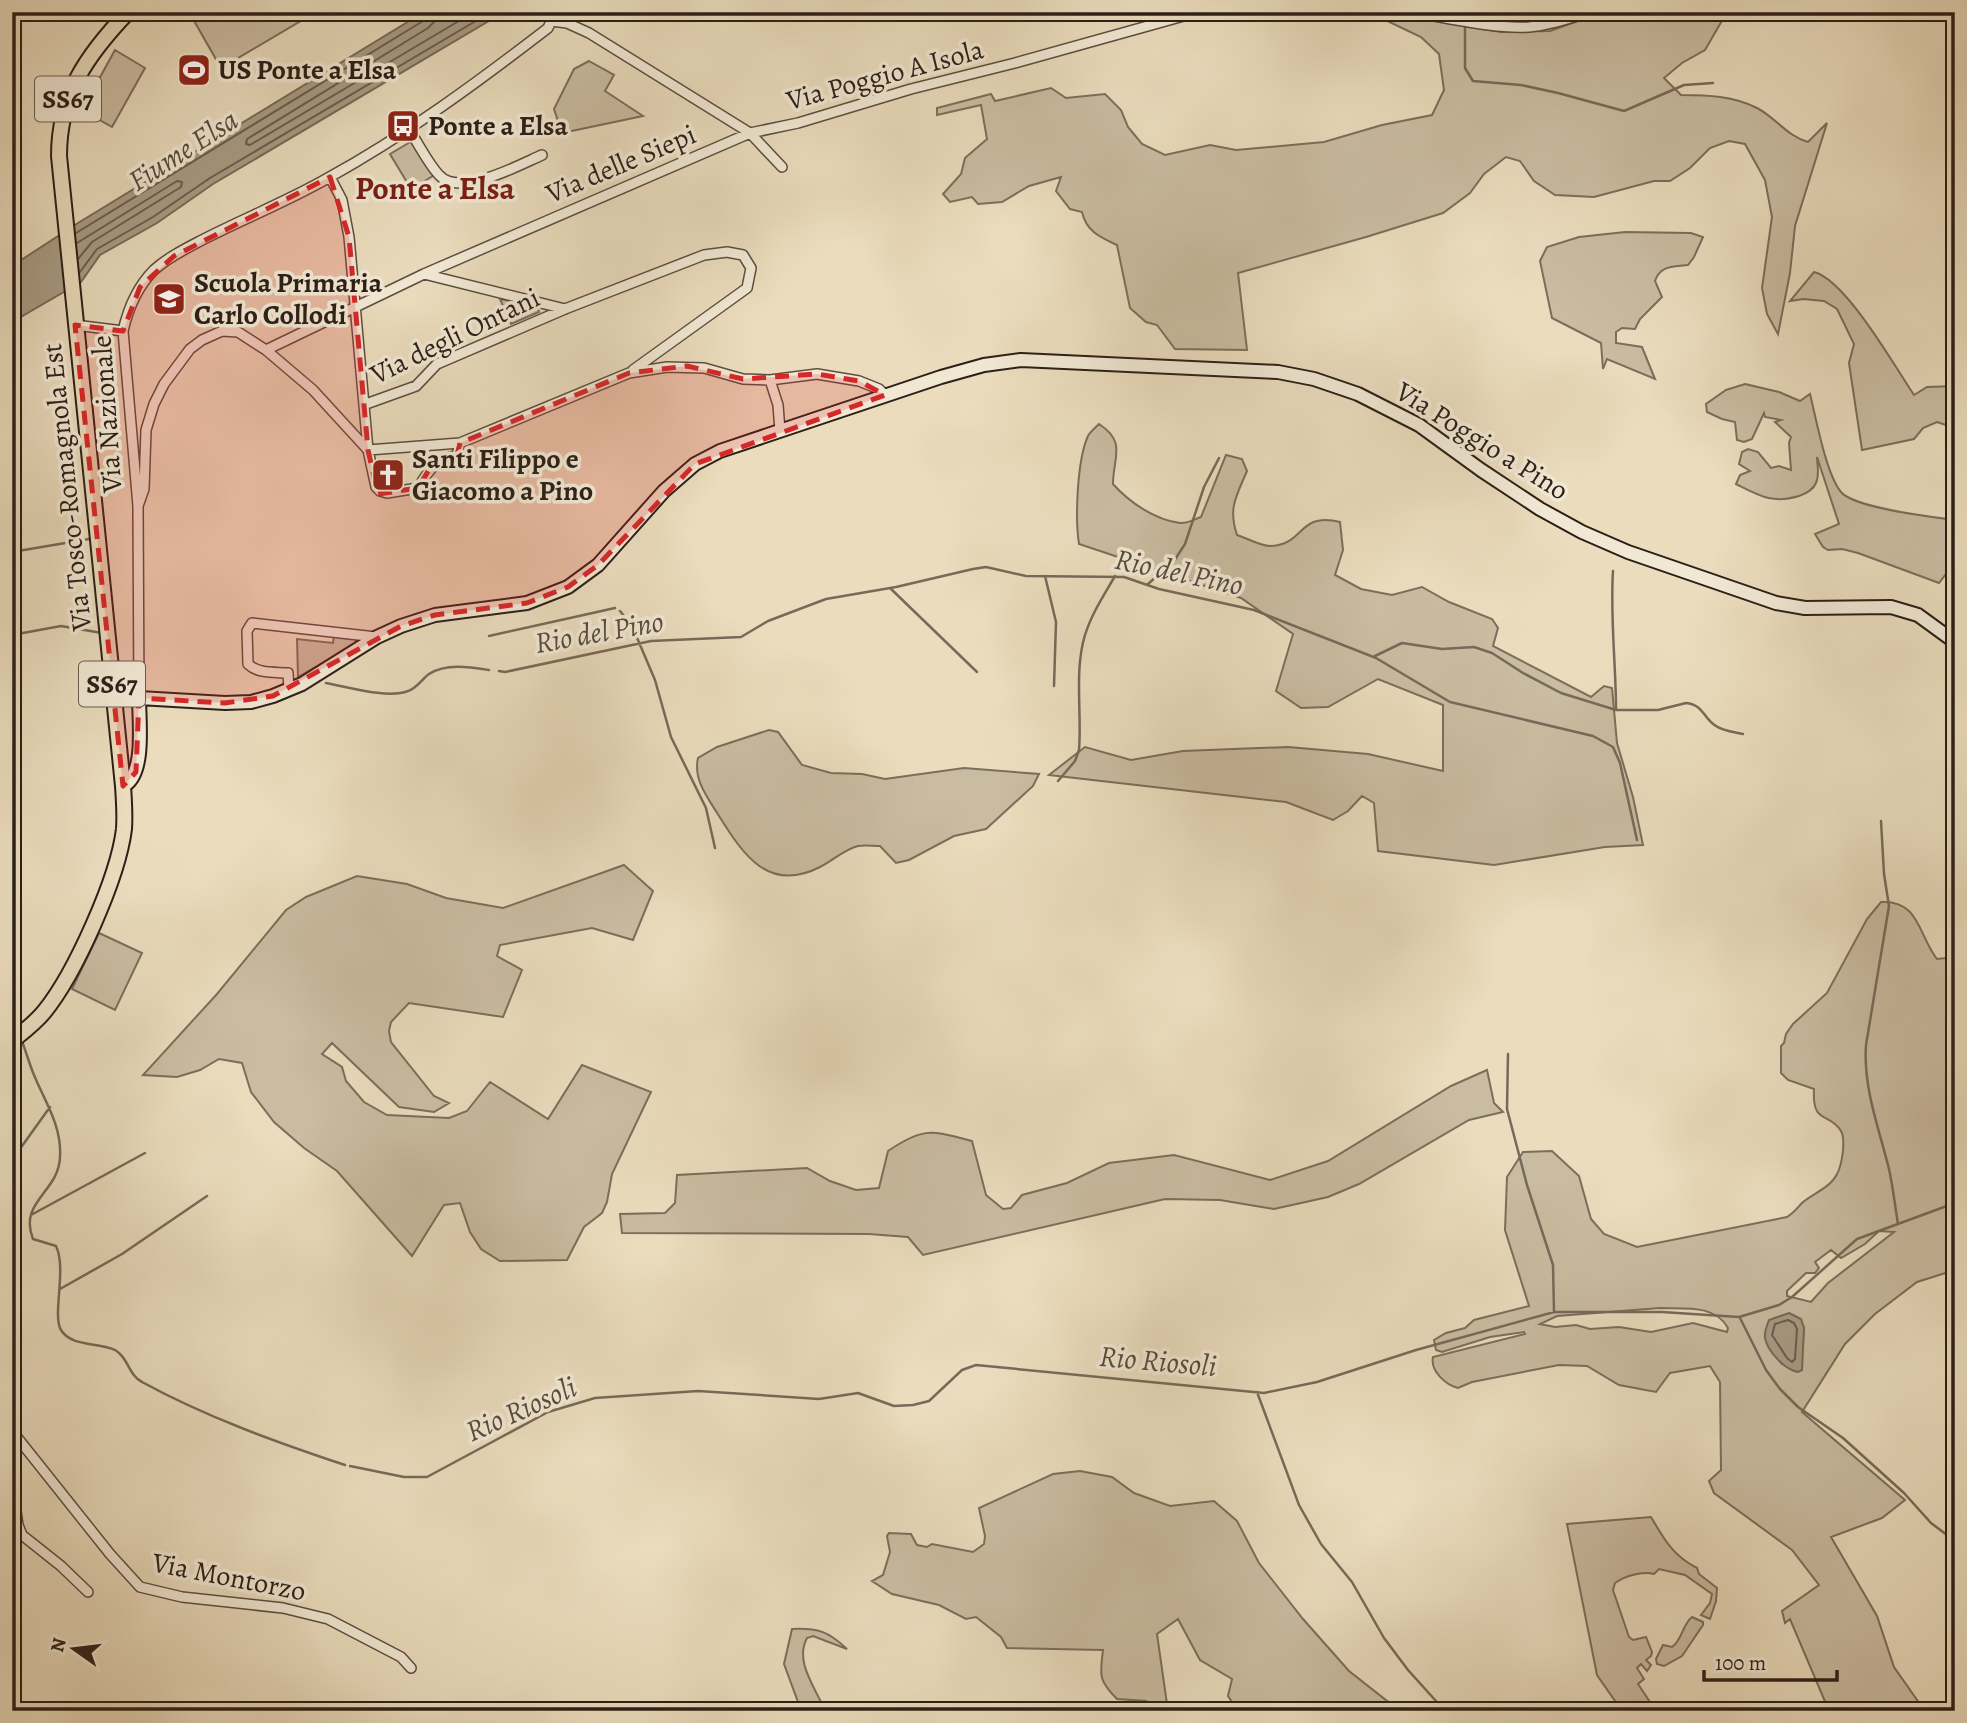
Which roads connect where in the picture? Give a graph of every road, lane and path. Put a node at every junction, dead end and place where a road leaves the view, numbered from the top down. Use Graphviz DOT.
graph roads {
  1 [pos="128,12"];
  2 [pos="1198,12"];
  3 [pos="1413,12"];
  4 [pos="1588,12"];
  5 [pos="550,17"];
  6 [pos="409,130"];
  7 [pos="750,133"];
  8 [pos="541,155"];
  9 [pos="782,167"];
  10 [pos="330,177"];
  11 [pos="424,274"];
  12 [pos="357,307"];
  13 [pos="565,309"];
  14 [pos="75,320"];
  15 [pos="123,331"];
  16 [pos="266,350"];
  17 [pos="629,373"];
  18 [pos="770,380"];
  19 [pos="885,395"];
  20 [pos="366,404"];
  21 [pos="780,431"];
  22 [pos="460,443"];
  23 [pos="368,450"];
  24 [pos="138,506"];
  25 [pos="377,637"];
  26 [pos="1955,642"];
  27 [pos="289,690"];
  28 [pos="139,698"];
  29 [pos="123,786"];
  30 [pos="12,1041"];
  31 [pos="12,1432"];
  32 [pos="12,1484"];
  33 [pos="88,1592"];
  34 [pos="411,1668"];
  1 -- 14 [label="main road, SS67"];
  2 -- 7 [label="street, Via Poggio A Isola"];
  3 -- 4 [label="street"];
  5 -- 6 [label="street, Via Nazionale"];
  5 -- 7 [label="street"];
  6 -- 8 [label="street"];
  6 -- 10 [label="street, Via Nazionale"];
  7 -- 9 [label="street, Via Poggio A Isola"];
  7 -- 11 [label="street, Via delle Siepi"];
  10 -- 12 [label="street"];
  10 -- 15 [label="street, Via Nazionale"];
  11 -- 12 [label="street, Via delle Siepi"];
  11 -- 13 [label="street"];
  12 -- 16 [label="street, Via delle Siepi"];
  12 -- 20 [label="street"];
  13 -- 17 [label="street, Via degli Ontani"];
  13 -- 20 [label="street, Via degli Ontani"];
  14 -- 15 [label="street"];
  14 -- 29 [label="main road, Via Tosco-Romagnola Est / SS67"];
  15 -- 24 [label="street, Via Nazionale"];
  16 -- 23 [label="street"];
  16 -- 24 [label="street"];
  17 -- 18 [label="street"];
  17 -- 22 [label="street"];
  18 -- 19 [label="street"];
  18 -- 21 [label="street"];
  19 -- 21 [label="street, Via Poggio a Pino"];
  19 -- 26 [label="street, Via Poggio a Pino"];
  20 -- 23 [label="street"];
  21 -- 25 [label="street, Via Poggio a Pino"];
  22 -- 23 [label="street"];
  22 -- 23 [label="street"];
  24 -- 28 [label="street, Via Nazionale"];
  25 -- 27 [label="street, Via Poggio a Pino"];
  25 -- 27 [label="street"];
  27 -- 28 [label="street, Via Poggio a Pino"];
  28 -- 29 [label="street, Via Nazionale"];
  29 -- 30 [label="main road, Via Tosco-Romagnola Est / SS67"];
  31 -- 34 [label="street, Via Montorzo"];
  32 -- 33 [label="street"];
}
